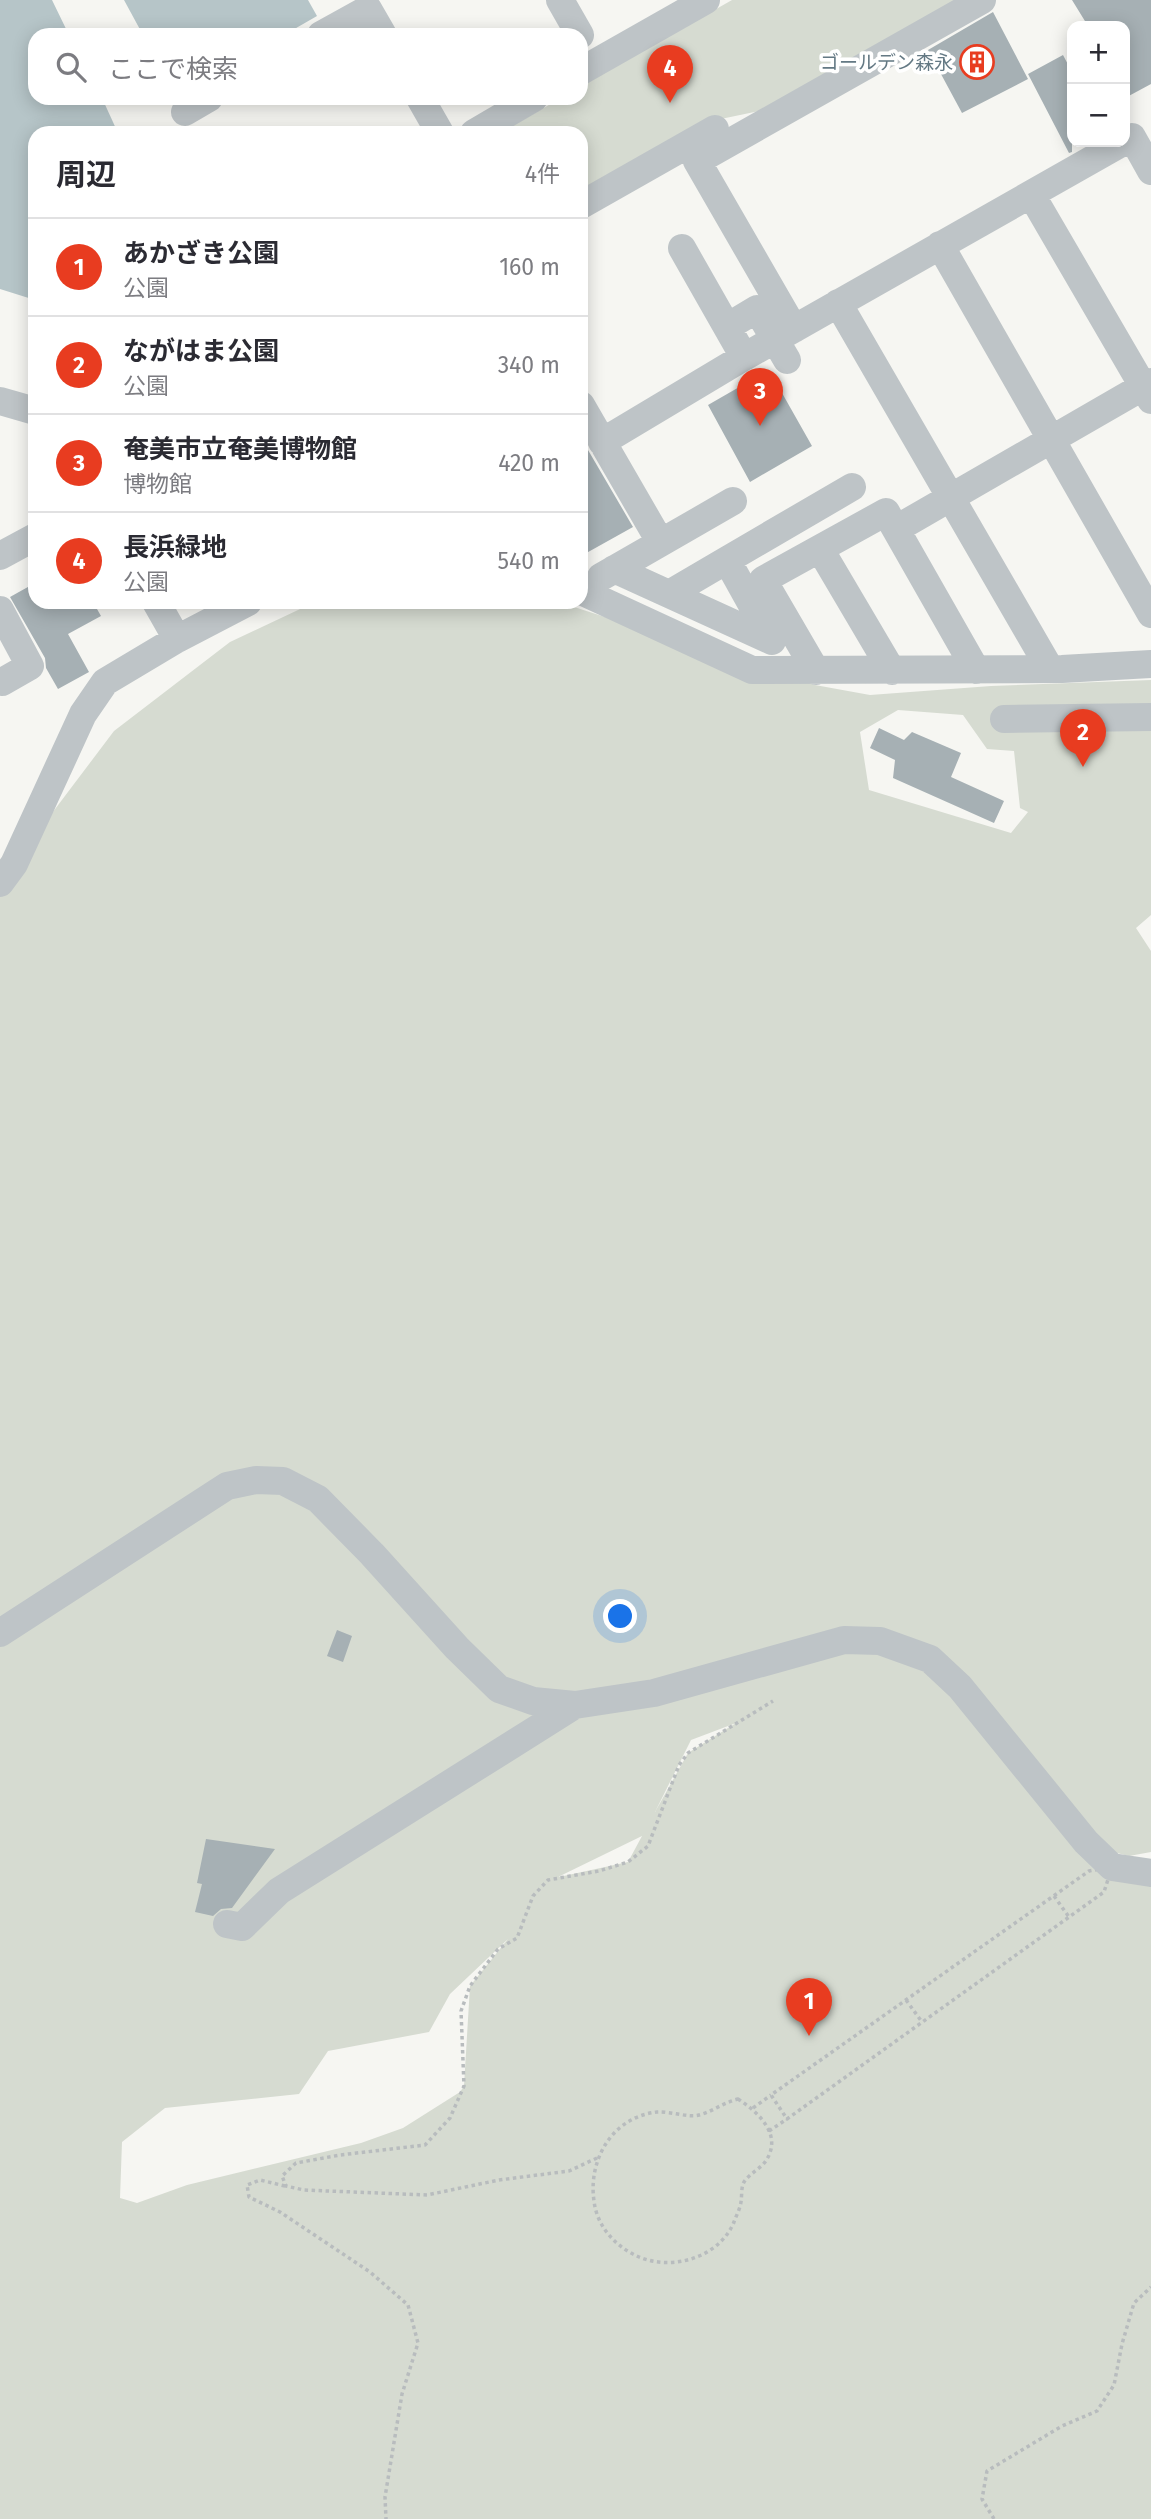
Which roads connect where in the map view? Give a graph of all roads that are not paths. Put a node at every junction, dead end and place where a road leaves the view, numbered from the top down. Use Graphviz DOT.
graph roads {
  1 [pos="560,0"];
  2 [pos="706,0"];
  3 [pos="982,0"];
  4 [pos="375,4"];
  5 [pos="333,28"];
  6 [pos="381,28"];
  7 [pos="576,28"];
  8 [pos="588,67"];
  9 [pos="197,105"];
  10 [pos="424,105"];
  11 [pos="522,105"];
  12 [pos="185,112"];
  13 [pos="780,113"];
  14 [pos="436,126"];
  15 [pos="486,126"];
  16 [pos="1133,137"];
  17 [pos="1151,171"];
  18 [pos="1031,194"];
  19 [pos="588,201"];
  20 [pos="940,246"];
  21 [pos="682,248"];
  22 [pos="838,303"];
  23 [pos="727,327"];
  24 [pos="785,343"];
  25 [pos="744,357"];
  26 [pos="1148,389"];
  27 [pos="0,401"];
  28 [pos="28,409"];
  29 [pos="588,417"];
  30 [pos="1051,439"];
  31 [pos="602,442"];
  32 [pos="852,487"];
  33 [pos="951,498"];
  34 [pos="733,501"];
  35 [pos="896,529"];
  36 [pos="655,533"];
  37 [pos="28,541"];
  38 [pos="820,549"];
  39 [pos="0,556"];
  40 [pos="727,560"];
  41 [pos="614,569"];
  42 [pos="588,588"];
  43 [pos="588,593"];
  44 [pos="669,594"];
  45 [pos="160,609"];
  46 [pos="235,609"];
  47 [pos="0,610"];
  48 [pos="1151,614"];
  49 [pos="177,639"];
  50 [pos="1151,664"];
  51 [pos="1049,669"];
  52 [pos="976,670"];
  53 [pos="816,671"];
  54 [pos="892,671"];
  55 [pos="2,682"];
  56 [pos="1151,718"];
  57 [pos="1004,719"];
  58 [pos="0,883"];
  59 [pos="0,1633"];
  60 [pos="575,1705"];
  61 [pos="1151,1873"];
  62 [pos="227,1924"];
  1 -- 7 [label="street"];
  2 -- 8 [label="street"];
  3 -- 13 [label="street"];
  4 -- 5 [label="street"];
  4 -- 6 [label="street"];
  9 -- 12 [label="street"];
  10 -- 14 [label="street"];
  11 -- 15 [label="street"];
  13 -- 19 [label="street"];
  13 -- 24 [label="street"];
  16 -- 17 [label="street"];
  16 -- 18 [label="street"];
  18 -- 20 [label="street"];
  18 -- 26 [label="street"];
  20 -- 22 [label="street"];
  20 -- 30 [label="street"];
  21 -- 23 [label="street"];
  22 -- 24 [label="street"];
  22 -- 33 [label="street"];
  23 -- 24 [label="street"];
  23 -- 25 [label="street"];
  24 -- 25 [label="street"];
  25 -- 31 [label="street"];
  26 -- 30 [label="street"];
  27 -- 28 [label="street"];
  29 -- 31 [label="street"];
  30 -- 33 [label="street"];
  30 -- 48 [label="street"];
  31 -- 36 [label="street"];
  32 -- 40 [label="street"];
  33 -- 35 [label="street"];
  33 -- 51 [label="street"];
  34 -- 41 [label="street"];
  35 -- 38 [label="street"];
  35 -- 52 [label="street"];
  37 -- 39 [label="street"];
  38 -- 53 [label="street"];
  38 -- 54 [label="street"];
  40 -- 44 [label="street"];
  40 -- 44 [label="street"];
  41 -- 42 [label="street"];
  41 -- 44 [label="street"];
  43 -- 53 [label="street"];
  45 -- 49 [label="street"];
  46 -- 49 [label="street"];
  47 -- 55 [label="street"];
  49 -- 58 [label="street"];
  50 -- 51 [label="street"];
  51 -- 52 [label="street"];
  52 -- 54 [label="street"];
  53 -- 54 [label="street"];
  56 -- 57 [label="street"];
  59 -- 60 [label="street"];
  60 -- 61 [label="street"];
  60 -- 62 [label="street"];
}
